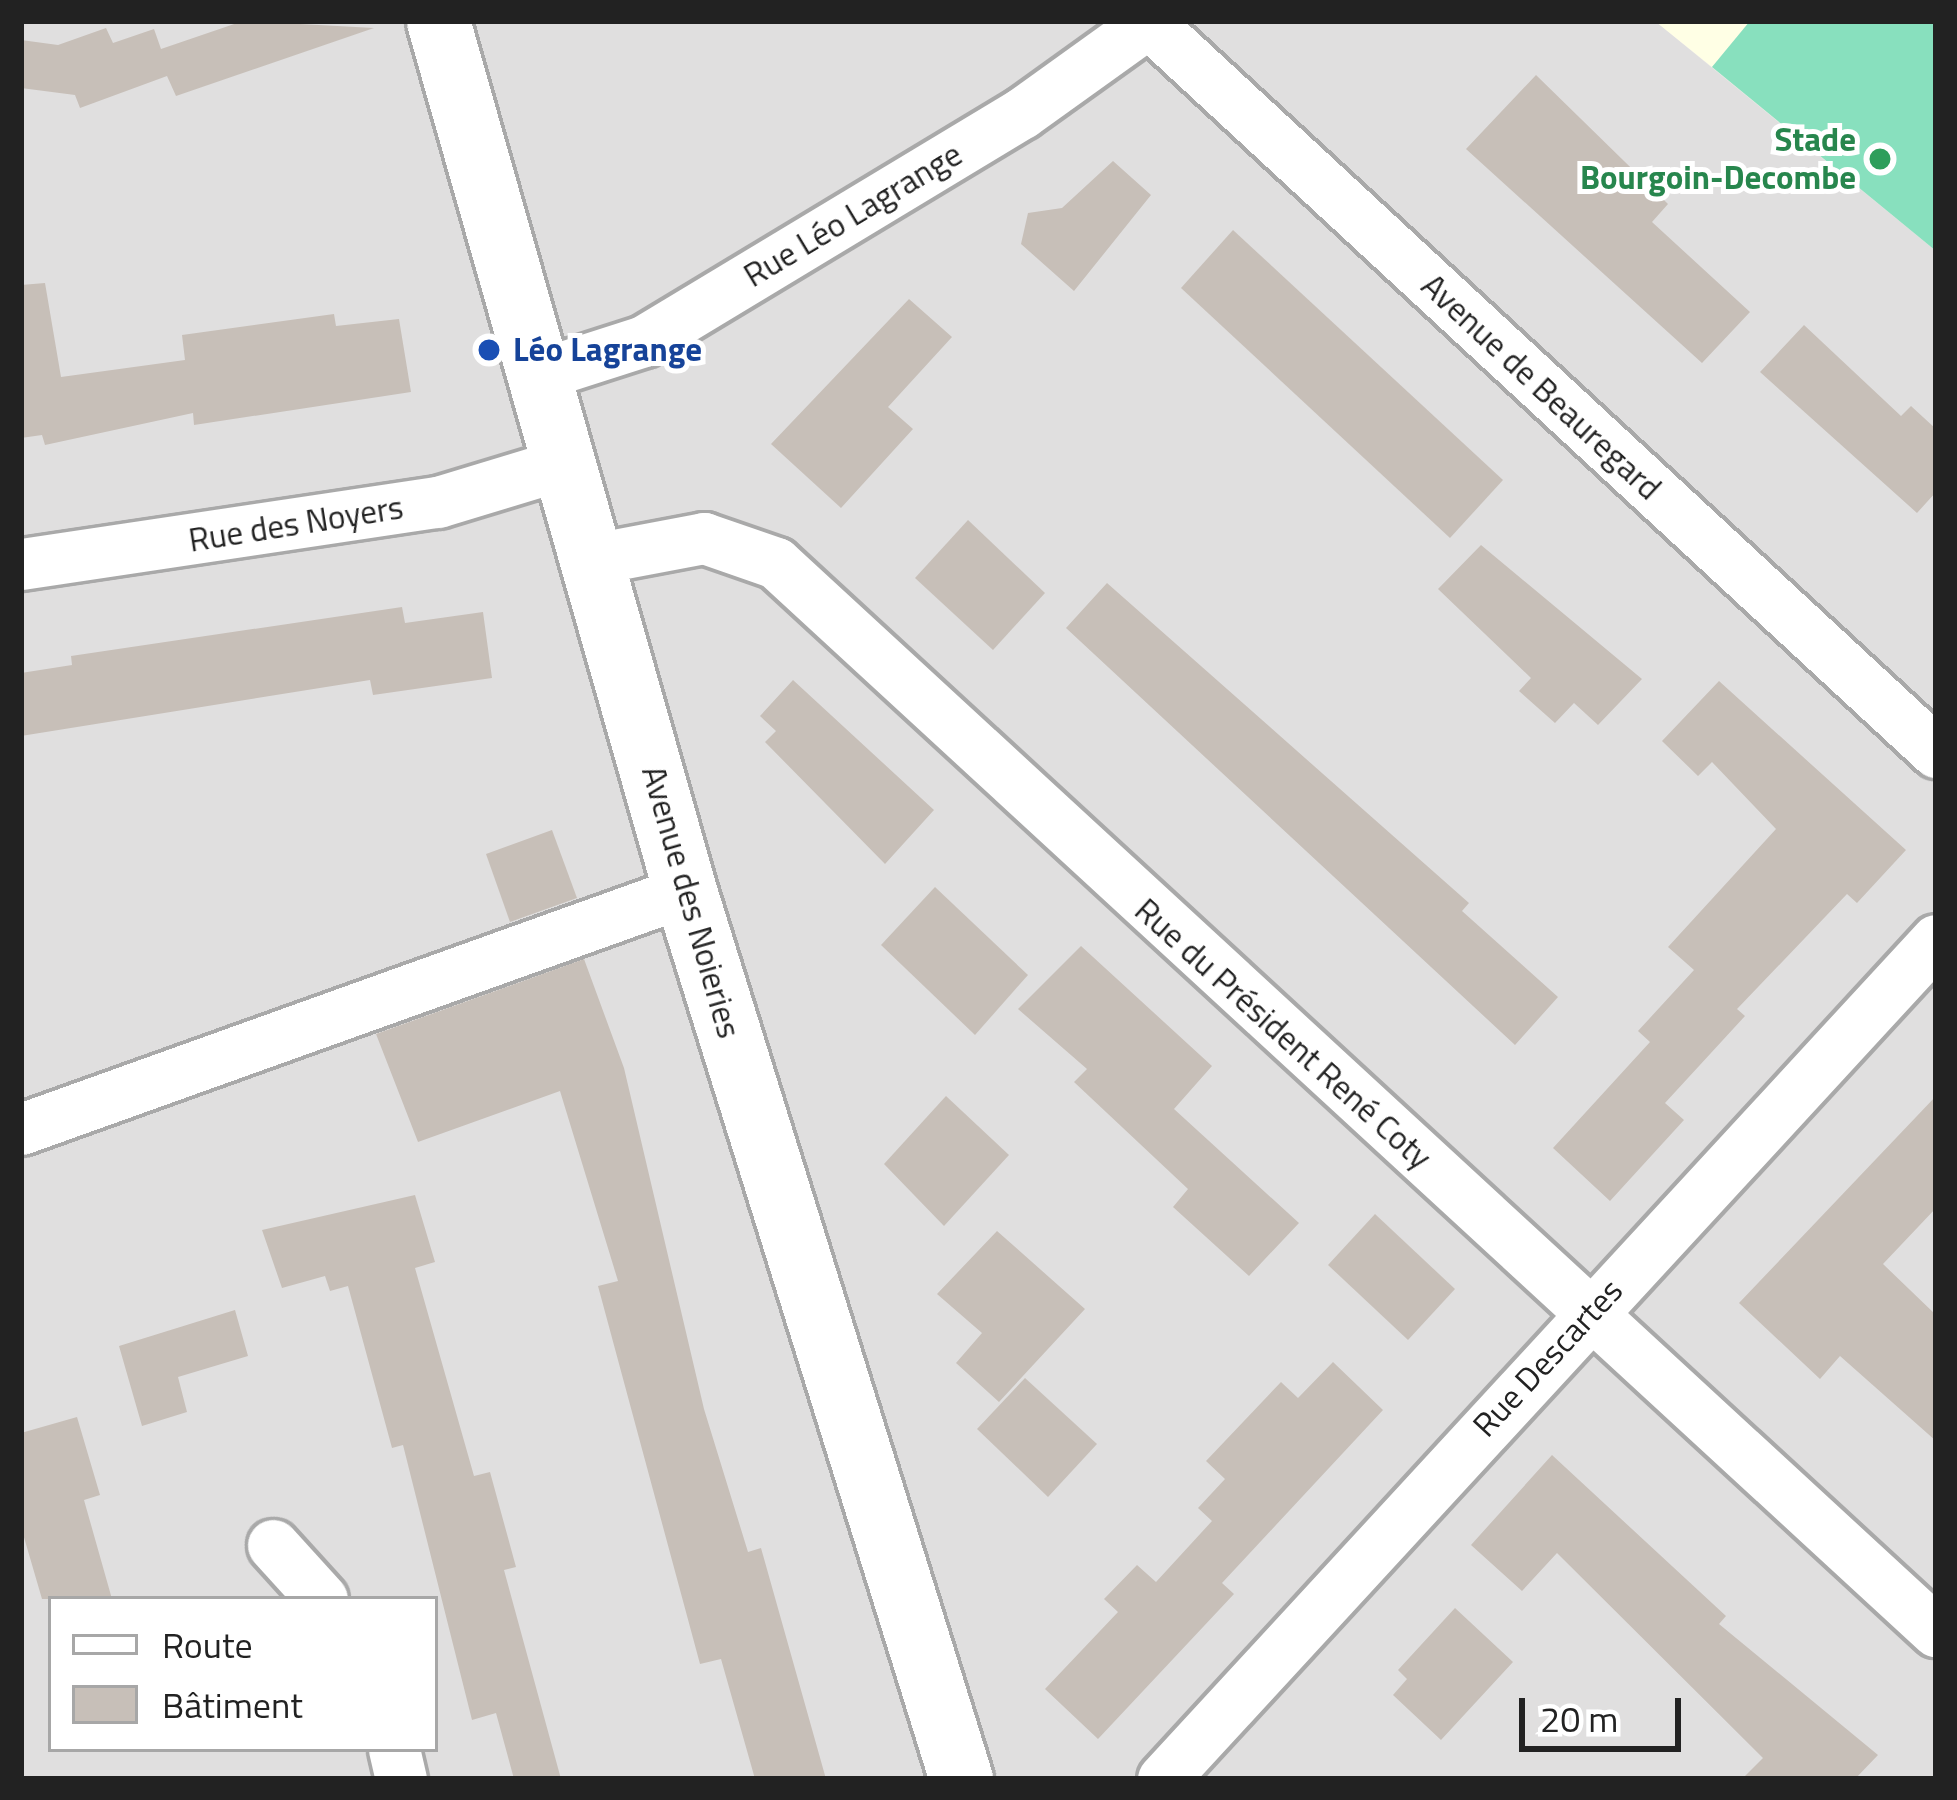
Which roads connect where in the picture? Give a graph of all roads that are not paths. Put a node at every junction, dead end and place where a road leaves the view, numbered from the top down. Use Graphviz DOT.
graph roads {
  1 [pos="439,21"];
  2 [pos="1148,22"];
  3 [pos="538,375"];
  4 [pos="566,463"];
  5 [pos="593,559"];
  6 [pos="21,564"];
  7 [pos="1936,752"];
  8 [pos="686,892"];
  9 [pos="1936,940"];
  10 [pos="21,1129"];
  11 [pos="1589,1312"];
  12 [pos="273,1545"];
  13 [pos="319,1596"];
  14 [pos="1936,1631"];
  15 [pos="961,1779"];
  16 [pos="1163,1779"];
  1 -- 3 [label="street, Avenue des Noieries"];
  2 -- 3 [label="street, Rue Léo Lagrange"];
  2 -- 7 [label="street, Avenue de Beauregard"];
  3 -- 4 [label="street, Avenue des Noieries"];
  4 -- 5 [label="street, Avenue des Noieries"];
  4 -- 6 [label="street, Rue des Noyers"];
  5 -- 8 [label="street, Avenue des Noieries"];
  5 -- 11 [label="street, Rue du Président René Coty"];
  8 -- 10 [label="street"];
  8 -- 15 [label="street, Avenue des Noieries"];
  9 -- 11 [label="street, Rue Descartes"];
  11 -- 14 [label="street, Rue du Président René Coty"];
  11 -- 16 [label="street, Rue Descartes"];
  12 -- 13 [label="street"];
}
